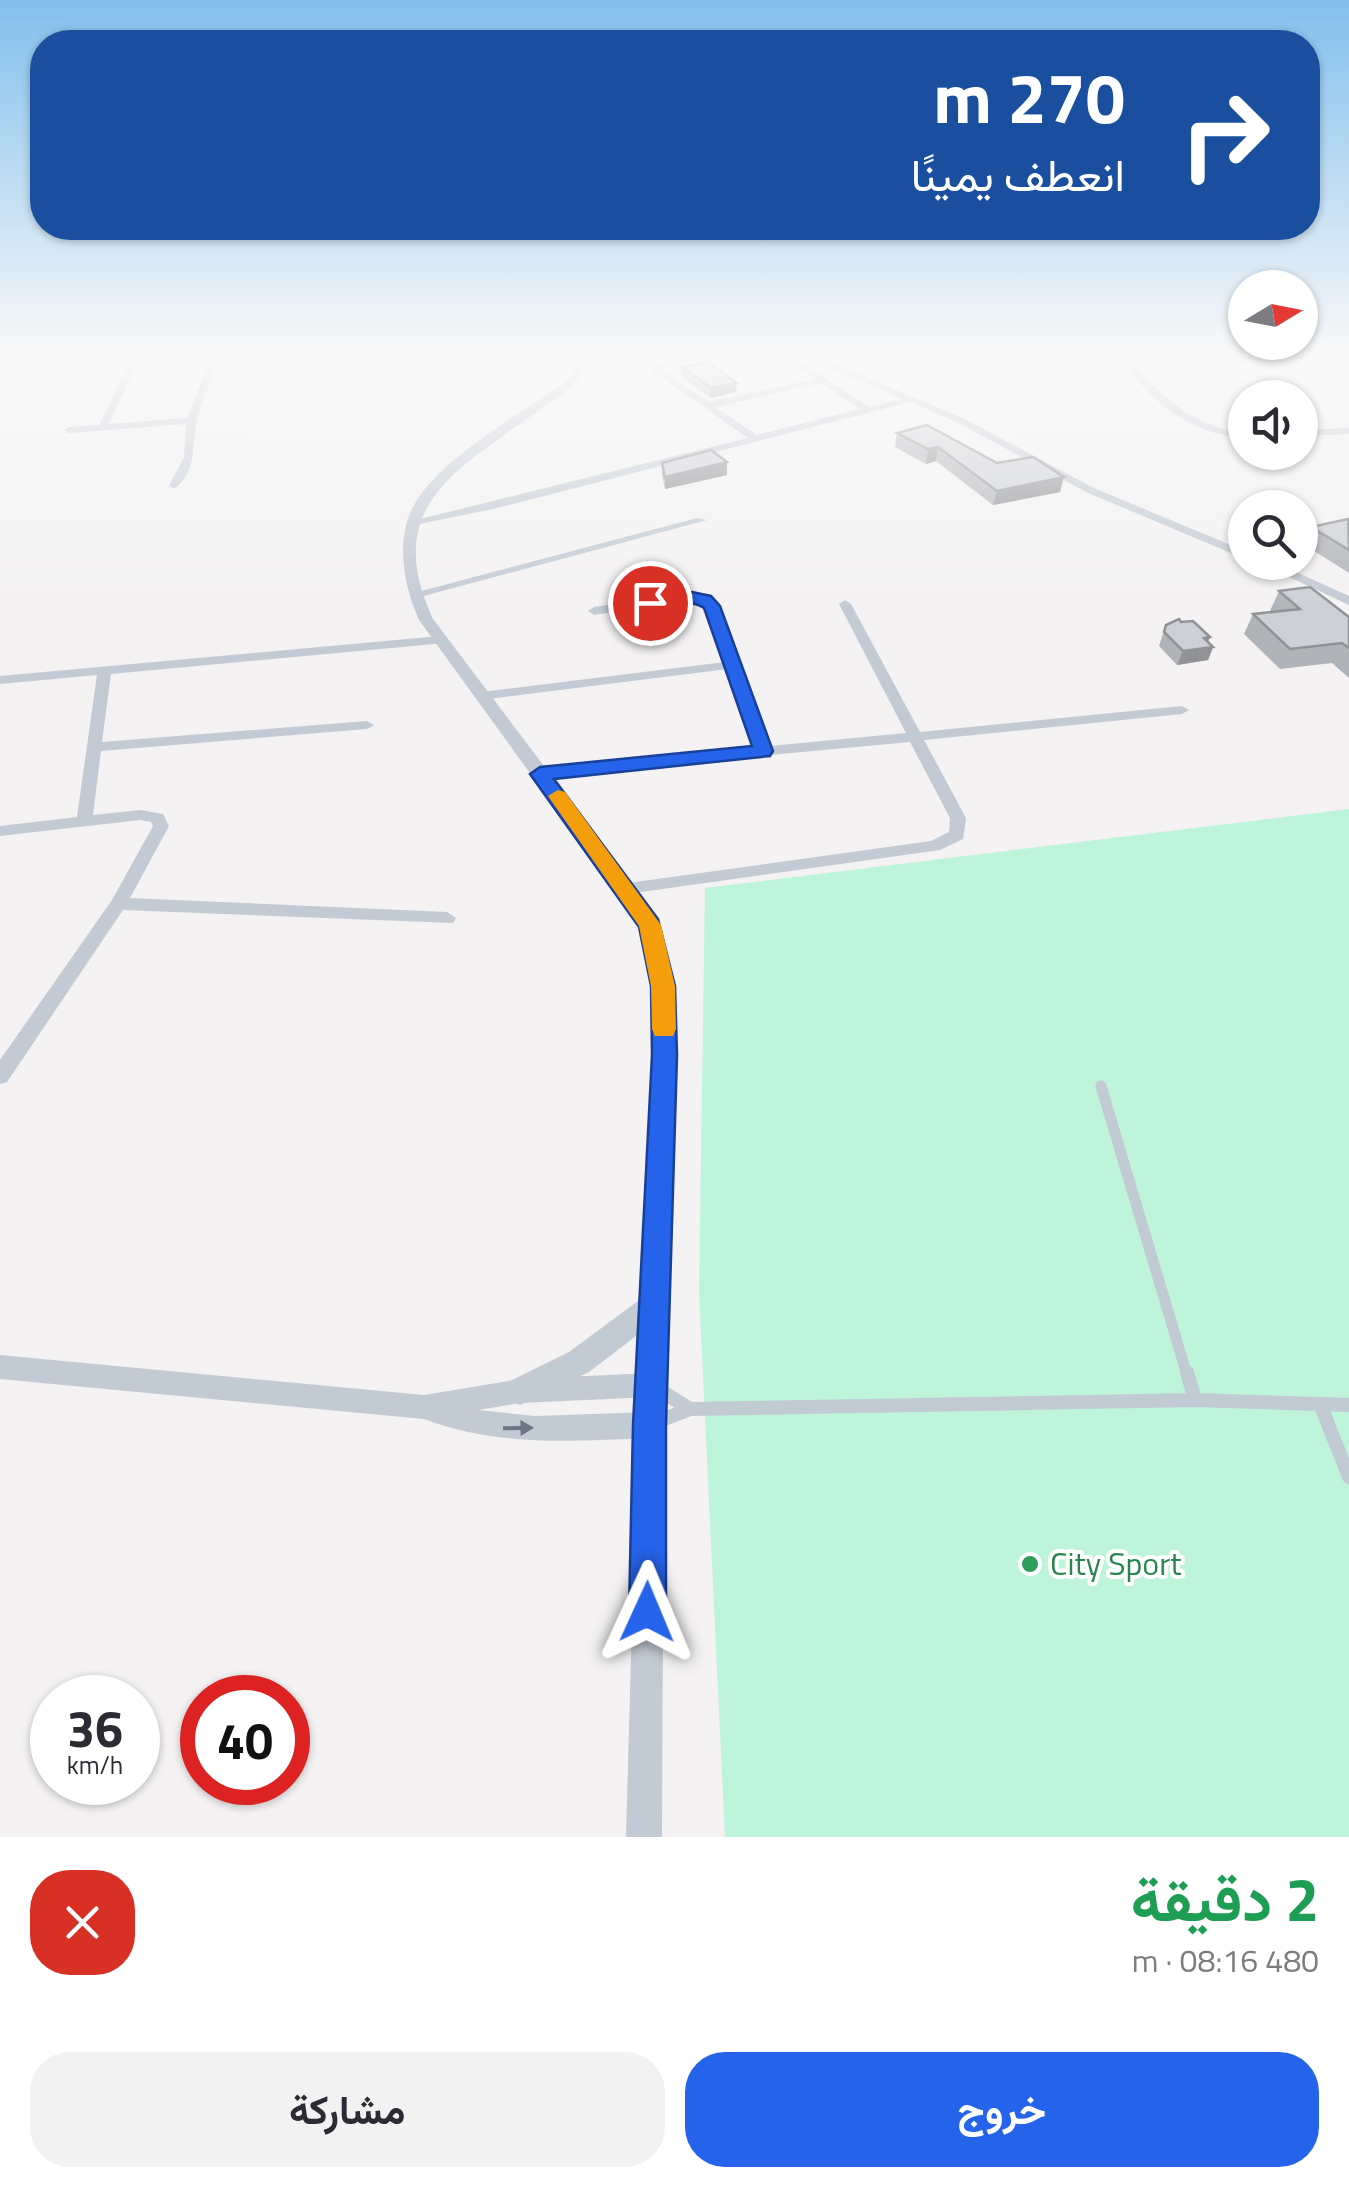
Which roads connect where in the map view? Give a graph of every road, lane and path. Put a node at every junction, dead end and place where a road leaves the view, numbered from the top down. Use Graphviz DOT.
graph roads {
  1 [pos="189,439"];
  2 [pos="498,439"];
  3 [pos="756,439"];
  4 [pos="995,439"];
  5 [pos="174,486"];
  6 [pos="701,520"];
  7 [pos="414,522"];
  8 [pos="1228,548"];
  9 [pos="1303,580"];
  10 [pos="416,594"];
  11 [pos="1349,601"];
  12 [pos="846,604"];
  13 [pos="594,611"];
  14 [pos="440,640"];
  15 [pos="731,665"];
  16 [pos="105,669"];
  17 [pos="0,680"];
  18 [pos="481,696"];
  19 [pos="1182,710"];
  20 [pos="368,725"];
  21 [pos="915,736"];
  22 [pos="93,747"];
  23 [pos="764,751"];
  24 [pos="540,774"];
  25 [pos="84,821"];
  26 [pos="0,832"];
  27 [pos="627,888"];
  28 [pos="118,904"];
  29 [pos="447,918"];
  30 [pos="0,1076"];
  31 [pos="1101,1086"];
  32 [pos="655,1305"];
  33 [pos="0,1367"];
  34 [pos="652,1385"];
  35 [pos="520,1390"];
  36 [pos="1195,1400"];
  37 [pos="1320,1404"];
  38 [pos="1349,1405"];
  39 [pos="424,1407"];
  40 [pos="690,1409"];
  41 [pos="650,1425"];
  42 [pos="1349,1477"];
  43 [pos="644,1837"];
  1 -- 5 [label="street"];
  2 -- 7 [label="street"];
  3 -- 7 [label="street"];
  4 -- 8 [label="street"];
  6 -- 10 [label="street"];
  7 -- 10 [label="street"];
  9 -- 11 [label="street"];
  10 -- 14 [label="street"];
  12 -- 21 [label="street"];
  13 -- 15 [label="street"];
  14 -- 16 [label="street"];
  14 -- 18 [label="street"];
  15 -- 18 [label="street"];
  15 -- 23 [label="street"];
  16 -- 17 [label="street"];
  16 -- 22 [label="street"];
  18 -- 24 [label="street"];
  19 -- 21 [label="street"];
  20 -- 22 [label="street"];
  21 -- 23 [label="street"];
  21 -- 27 [label="street"];
  22 -- 25 [label="street"];
  23 -- 24 [label="street"];
  24 -- 27 [label="street"];
  25 -- 26 [label="street"];
  25 -- 28 [label="street"];
  27 -- 32 [label="street"];
  28 -- 29 [label="street"];
  28 -- 30 [label="street"];
  31 -- 36 [label="lane"];
  32 -- 34 [label="street"];
  32 -- 35 [label="street"];
  33 -- 39 [label="street"];
  34 -- 35 [label="street"];
  34 -- 40 [label="lane"];
  34 -- 41 [label="street"];
  35 -- 39 [label="street"];
  36 -- 37 [label="lane"];
  36 -- 40 [label="lane"];
  37 -- 38 [label="lane"];
  37 -- 42 [label="lane"];
  39 -- 41 [label="street, one-way"];
  40 -- 41 [label="lane"];
  41 -- 43 [label="street"];
}
